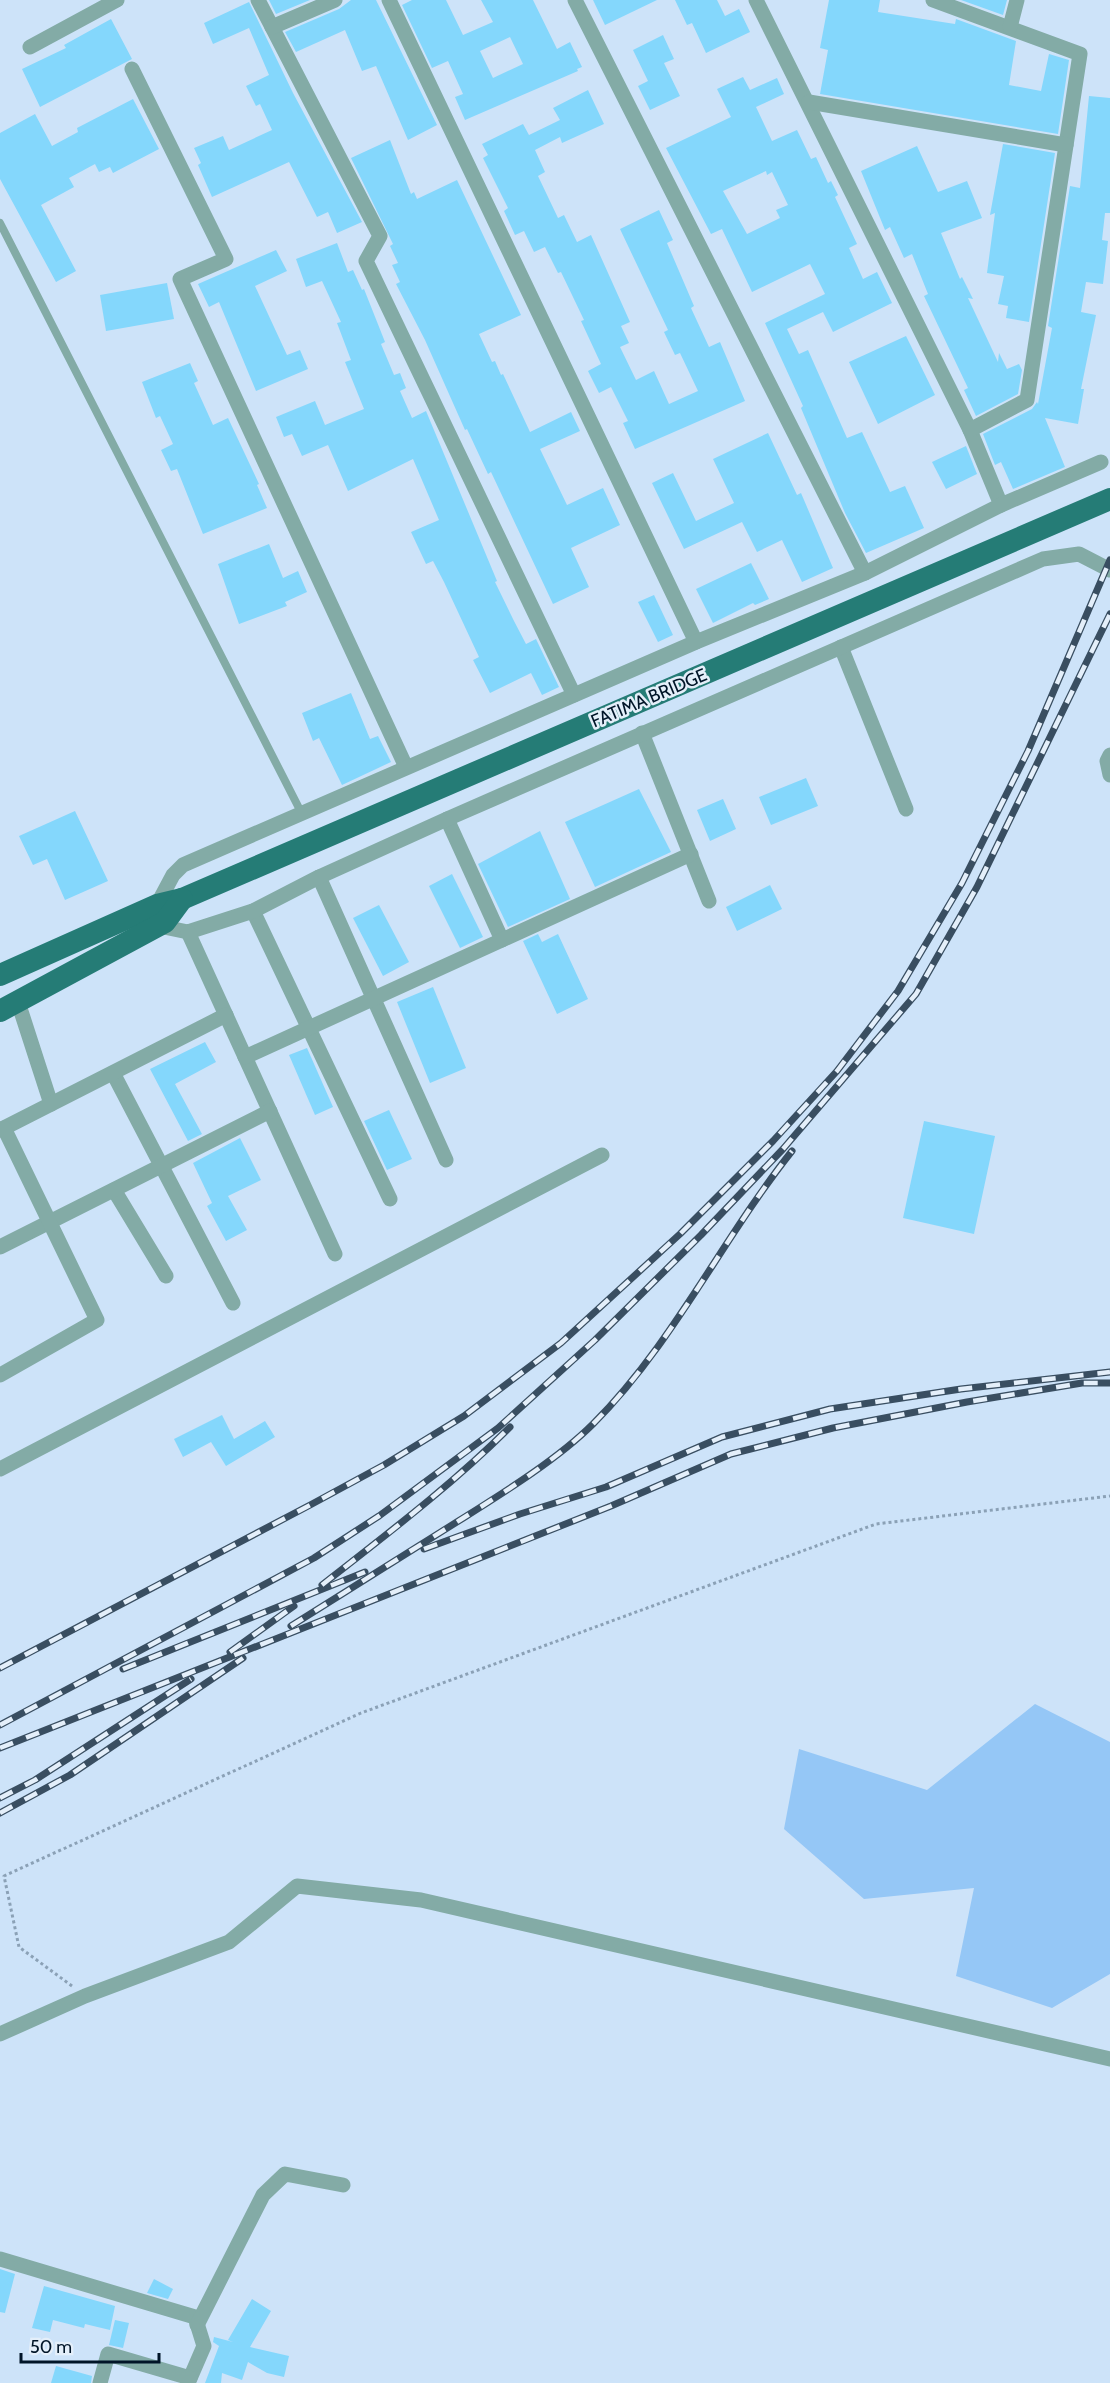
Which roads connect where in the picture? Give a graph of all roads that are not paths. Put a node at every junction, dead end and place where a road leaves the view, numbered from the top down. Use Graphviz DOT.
graph roads {
  1 [pos="117,0"];
  2 [pos="258,0"];
  3 [pos="335,0"];
  4 [pos="389,0"];
  5 [pos="575,0"];
  6 [pos="756,0"];
  7 [pos="933,0"];
  8 [pos="1017,0"];
  9 [pos="272,27"];
  10 [pos="1010,27"];
  11 [pos="30,47"];
  12 [pos="132,69"];
  13 [pos="809,102"];
  14 [pos="1066,145"];
  15 [pos="0,223"];
  16 [pos="970,430"];
  17 [pos="1101,462"];
  18 [pos="1110,499"];
  19 [pos="1001,505"];
  20 [pos="1110,570"];
  21 [pos="865,573"];
  22 [pos="696,642"];
  23 [pos="841,647"];
  24 [pos="574,695"];
  25 [pos="642,733"];
  26 [pos="1110,755"];
  27 [pos="406,767"];
  28 [pos="1110,775"];
  29 [pos="906,809"];
  30 [pos="301,812"];
  31 [pos="447,819"];
  32 [pos="691,855"];
  33 [pos="319,877"];
  34 [pos="709,901"];
  35 [pos="253,911"];
  36 [pos="158,915"];
  37 [pos="189,932"];
  38 [pos="502,940"];
  39 [pos="2,970"];
  40 [pos="374,998"];
  41 [pos="9,1006"];
  42 [pos="226,1016"];
  43 [pos="309,1028"];
  44 [pos="245,1057"];
  45 [pos="113,1073"];
  46 [pos="51,1104"];
  47 [pos="270,1111"];
  48 [pos="2,1129"];
  49 [pos="602,1155"];
  50 [pos="446,1160"];
  51 [pos="162,1166"];
  52 [pos="114,1190"];
  53 [pos="390,1199"];
  54 [pos="50,1222"];
  55 [pos="0,1247"];
  56 [pos="335,1254"];
  57 [pos="166,1276"];
  58 [pos="234,1303"];
  59 [pos="0,1375"];
  60 [pos="0,1469"];
  61 [pos="0,2034"];
  62 [pos="1110,2059"];
  63 [pos="343,2185"];
  64 [pos="0,2259"];
  65 [pos="197,2325"];
  66 [pos="189,2380"];
  67 [pos="100,2383"];
  1 -- 11 [label="street"];
  2 -- 9 [label="street"];
  3 -- 9 [label="street"];
  4 -- 22 [label="street"];
  5 -- 21 [label="street"];
  6 -- 13 [label="street"];
  7 -- 10 [label="street"];
  8 -- 10 [label="street"];
  9 -- 24 [label="street"];
  10 -- 14 [label="street"];
  12 -- 27 [label="street"];
  13 -- 14 [label="street"];
  13 -- 16 [label="street"];
  14 -- 16 [label="street"];
  15 -- 30 [label="lane"];
  16 -- 19 [label="street"];
  17 -- 19 [label="street"];
  18 -- 36 [label="main road, FATIMA BRIDGE"];
  19 -- 21 [label="street"];
  20 -- 23 [label="street"];
  21 -- 22 [label="street"];
  22 -- 24 [label="street"];
  23 -- 25 [label="street"];
  23 -- 29 [label="street"];
  24 -- 27 [label="street"];
  25 -- 31 [label="street"];
  25 -- 32 [label="street"];
  26 -- 28 [label="street"];
  27 -- 30 [label="street"];
  30 -- 36 [label="street"];
  31 -- 33 [label="street"];
  31 -- 38 [label="street"];
  32 -- 34 [label="street"];
  32 -- 38 [label="street"];
  33 -- 35 [label="street"];
  33 -- 40 [label="street"];
  35 -- 37 [label="street"];
  35 -- 43 [label="street"];
  36 -- 37 [label="street"];
  36 -- 39 [label="main road"];
  36 -- 41 [label="main road"];
  37 -- 42 [label="street"];
  38 -- 40 [label="street"];
  40 -- 43 [label="street"];
  40 -- 50 [label="street"];
  41 -- 46 [label="street"];
  42 -- 44 [label="street"];
  42 -- 45 [label="street"];
  43 -- 44 [label="street"];
  43 -- 53 [label="street"];
  44 -- 47 [label="street"];
  45 -- 46 [label="street"];
  45 -- 51 [label="street"];
  46 -- 48 [label="street"];
  47 -- 51 [label="street"];
  47 -- 56 [label="street"];
  48 -- 54 [label="street"];
  49 -- 60 [label="street"];
  51 -- 52 [label="street"];
  51 -- 58 [label="street"];
  52 -- 54 [label="street"];
  52 -- 57 [label="street"];
  54 -- 55 [label="street"];
  54 -- 59 [label="street"];
  61 -- 62 [label="street"];
  63 -- 65 [label="street"];
  64 -- 65 [label="street"];
  65 -- 66 [label="street"];
  66 -- 67 [label="street"];
}
